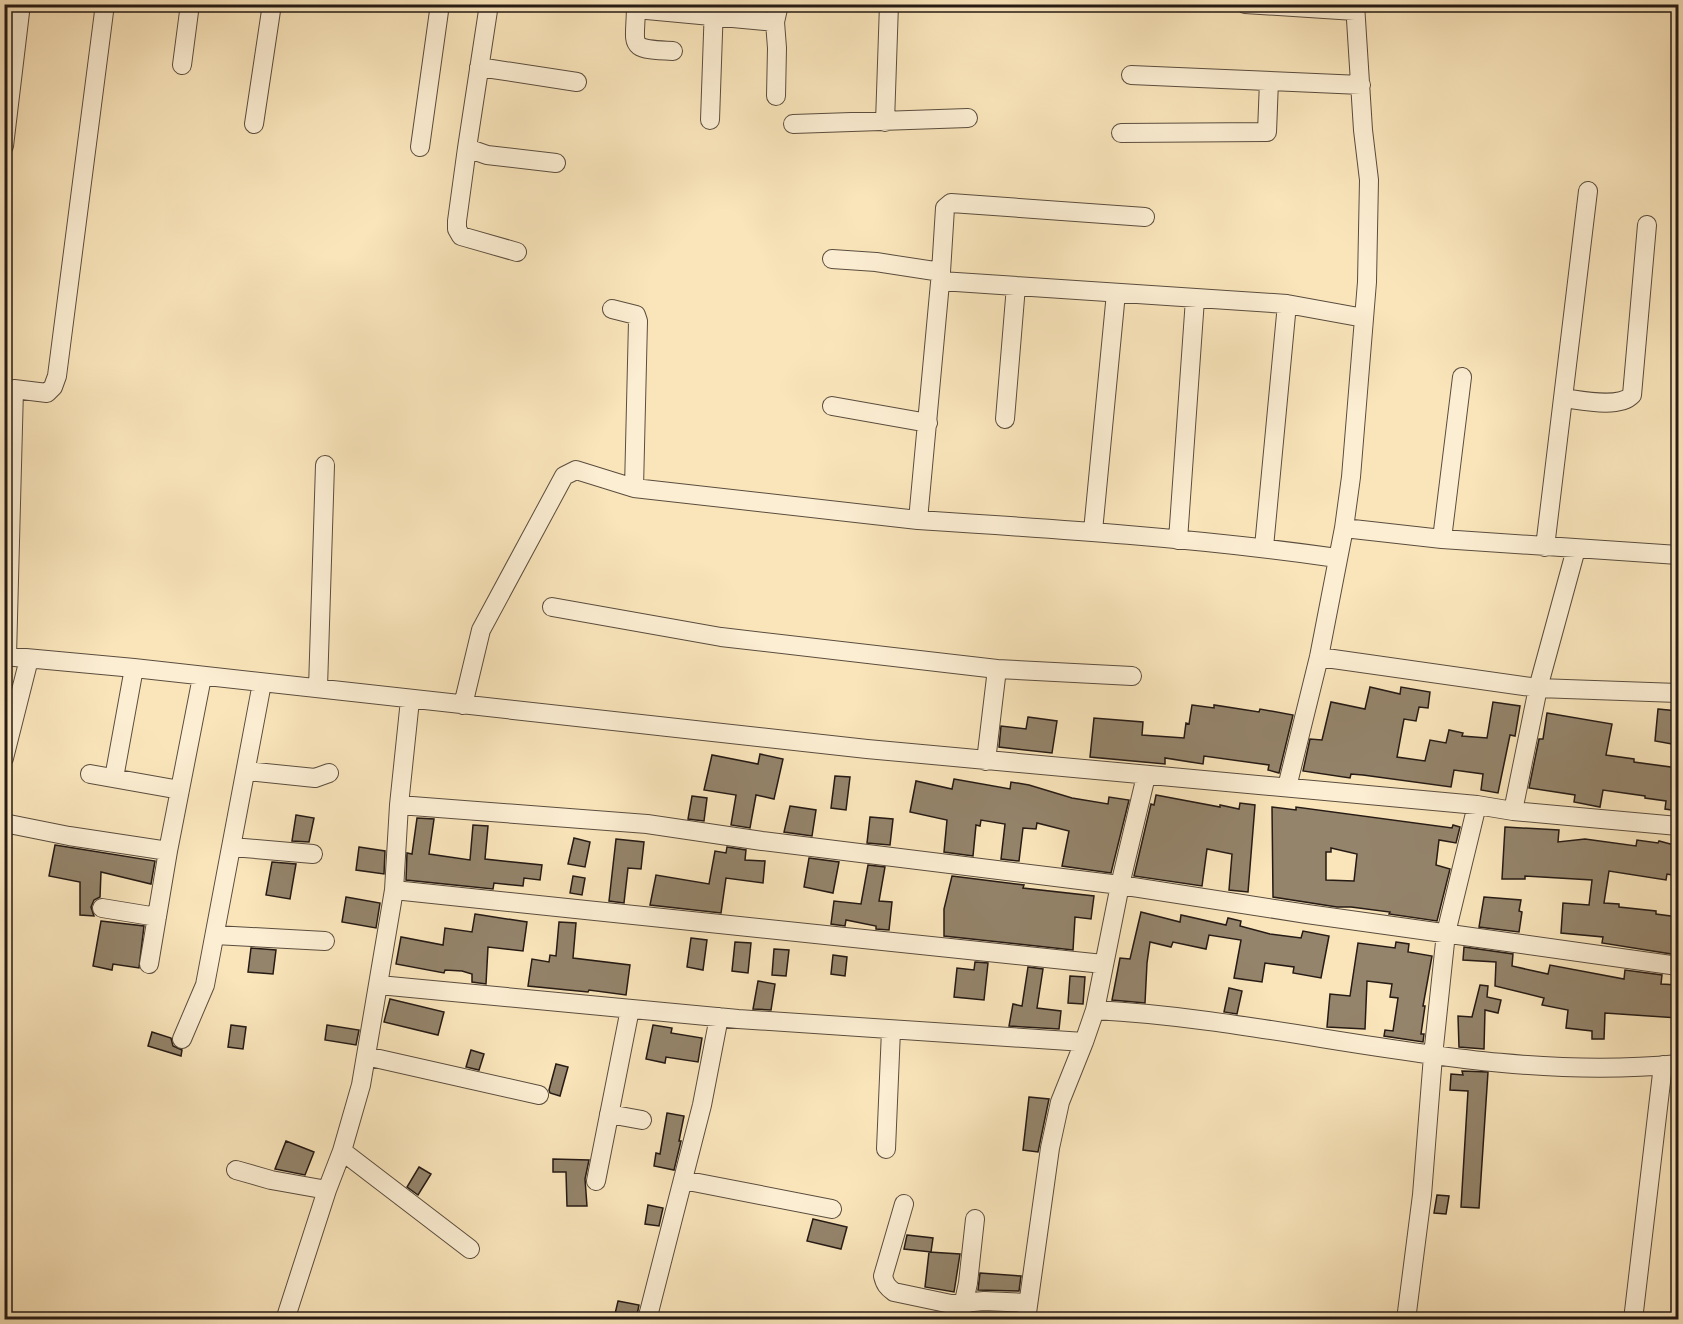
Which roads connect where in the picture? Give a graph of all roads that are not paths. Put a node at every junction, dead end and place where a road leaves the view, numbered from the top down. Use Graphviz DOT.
graph roads {
  1 [pos="21,4"];
  2 [pos="105,4"];
  3 [pos="190,4"];
  4 [pos="272,4"];
  5 [pos="440,4"];
  6 [pos="489,4"];
  7 [pos="889,4"];
  8 [pos="1245,4"];
  9 [pos="636,7"];
  10 [pos="1355,8"];
  11 [pos="714,10"];
  12 [pos="777,13"];
  13 [pos="673,51"];
  14 [pos="182,65"];
  15 [pos="479,67"];
  16 [pos="1131,75"];
  17 [pos="577,81"];
  18 [pos="1269,81"];
  19 [pos="1361,85"];
  20 [pos="776,96"];
  21 [pos="968,118"];
  22 [pos="710,120"];
  23 [pos="885,122"];
  24 [pos="254,124"];
  25 [pos="793,124"];
  26 [pos="1121,133"];
  27 [pos="4,146"];
  28 [pos="420,147"];
  29 [pos="467,148"];
  30 [pos="556,163"];
  31 [pos="1588,191"];
  32 [pos="1145,217"];
  33 [pos="1647,225"];
  34 [pos="517,252"];
  35 [pos="832,259"];
  36 [pos="941,277"];
  37 [pos="1016,286"];
  38 [pos="1116,293"];
  39 [pos="1195,299"];
  40 [pos="1287,304"];
  41 [pos="612,309"];
  42 [pos="1364,318"];
  43 [pos="1462,377"];
  44 [pos="9,387"];
  45 [pos="1563,398"];
  46 [pos="832,406"];
  47 [pos="1005,419"];
  48 [pos="928,423"];
  49 [pos="325,465"];
  50 [pos="634,488"];
  51 [pos="918,520"];
  52 [pos="1344,528"];
  53 [pos="1093,531"];
  54 [pos="1442,539"];
  55 [pos="1178,540"];
  56 [pos="1264,547"];
  57 [pos="1545,547"];
  58 [pos="1576,549"];
  59 [pos="1678,555"];
  60 [pos="1337,558"];
  61 [pos="552,607"];
  62 [pos="6,656"];
  63 [pos="1319,657"];
  64 [pos="29,659"];
  65 [pos="134,668"];
  66 [pos="997,669"];
  67 [pos="1132,676"];
  68 [pos="202,677"];
  69 [pos="262,683"];
  70 [pos="318,688"];
  71 [pos="1538,688"];
  72 [pos="1678,693"];
  73 [pos="410,700"];
  74 [pos="463,705"];
  75 [pos="5,750"];
  76 [pos="986,761"];
  77 [pos="246,771"];
  78 [pos="329,773"];
  79 [pos="90,774"];
  80 [pos="1146,776"];
  81 [pos="114,778"];
  82 [pos="1287,788"];
  83 [pos="180,790"];
  84 [pos="399,805"];
  85 [pos="1477,805"];
  86 [pos="1513,811"];
  87 [pos="4,823"];
  88 [pos="1678,826"];
  89 [pos="232,847"];
  90 [pos="168,851"];
  91 [pos="313,854"];
  92 [pos="1120,885"];
  93 [pos="394,890"];
  94 [pos="102,908"];
  95 [pos="157,917"];
  96 [pos="1446,933"];
  97 [pos="215,935"];
  98 [pos="325,941"];
  99 [pos="149,964"];
  100 [pos="1103,964"];
  101 [pos="1678,966"];
  102 [pos="379,985"];
  103 [pos="630,1008"];
  104 [pos="1095,1010"];
  105 [pos="719,1017"];
  106 [pos="891,1030"];
  107 [pos="182,1039"];
  108 [pos="1084,1042"];
  109 [pos="366,1056"];
  110 [pos="1433,1056"];
  111 [pos="1671,1065"];
  112 [pos="539,1095"];
  113 [pos="609,1114"];
  114 [pos="642,1120"];
  115 [pos="886,1149"];
  116 [pos="342,1151"];
  117 [pos="236,1170"];
  118 [pos="683,1180"];
  119 [pos="596,1181"];
  120 [pos="327,1190"];
  121 [pos="904,1204"];
  122 [pos="832,1209"];
  123 [pos="975,1219"];
  124 [pos="470,1249"];
  125 [pos="961,1311"];
  126 [pos="1027,1311"];
  127 [pos="285,1320"];
  128 [pos="647,1320"];
  129 [pos="1406,1320"];
  130 [pos="1633,1320"];
  1 -- 27 [label="street"];
  2 -- 44 [label="street"];
  3 -- 14 [label="street"];
  4 -- 24 [label="street"];
  5 -- 28 [label="street"];
  6 -- 15 [label="street"];
  7 -- 23 [label="street"];
  8 -- 10 [label="street"];
  9 -- 11 [label="street"];
  9 -- 13 [label="street"];
  10 -- 19 [label="street"];
  11 -- 12 [label="street"];
  11 -- 22 [label="street"];
  12 -- 20 [label="street"];
  15 -- 17 [label="street"];
  15 -- 29 [label="street"];
  16 -- 18 [label="street"];
  18 -- 19 [label="street"];
  18 -- 26 [label="street"];
  19 -- 42 [label="street"];
  21 -- 23 [label="street"];
  23 -- 25 [label="street"];
  29 -- 30 [label="street"];
  29 -- 34 [label="street"];
  31 -- 45 [label="street"];
  32 -- 36 [label="street"];
  33 -- 45 [label="street"];
  35 -- 36 [label="street"];
  36 -- 37 [label="street"];
  36 -- 48 [label="street"];
  37 -- 38 [label="street"];
  37 -- 47 [label="street"];
  38 -- 39 [label="street"];
  38 -- 53 [label="street"];
  39 -- 40 [label="street"];
  39 -- 55 [label="street"];
  40 -- 42 [label="street"];
  40 -- 56 [label="street"];
  41 -- 50 [label="street"];
  42 -- 52 [label="street"];
  43 -- 54 [label="street"];
  44 -- 62 [label="street"];
  45 -- 57 [label="street"];
  46 -- 48 [label="street"];
  48 -- 51 [label="street"];
  49 -- 70 [label="street"];
  50 -- 51 [label="street"];
  50 -- 74 [label="street"];
  51 -- 53 [label="street"];
  52 -- 54 [label="street"];
  52 -- 60 [label="street"];
  53 -- 55 [label="street"];
  54 -- 57 [label="street"];
  55 -- 56 [label="street"];
  56 -- 60 [label="street"];
  57 -- 58 [label="street"];
  58 -- 59 [label="street"];
  58 -- 71 [label="street"];
  60 -- 63 [label="street"];
  61 -- 66 [label="street"];
  62 -- 64 [label="street"];
  63 -- 71 [label="street"];
  63 -- 82 [label="street"];
  64 -- 65 [label="street"];
  64 -- 75 [label="street"];
  65 -- 68 [label="street"];
  65 -- 81 [label="street"];
  66 -- 67 [label="street"];
  66 -- 76 [label="street"];
  68 -- 69 [label="street"];
  68 -- 83 [label="street"];
  69 -- 70 [label="street"];
  69 -- 77 [label="street"];
  70 -- 73 [label="street"];
  71 -- 72 [label="street"];
  71 -- 86 [label="street"];
  73 -- 74 [label="street"];
  73 -- 84 [label="street"];
  74 -- 76 [label="street"];
  76 -- 80 [label="street"];
  77 -- 78 [label="street"];
  77 -- 89 [label="street"];
  79 -- 81 [label="street"];
  80 -- 82 [label="street"];
  80 -- 92 [label="street"];
  81 -- 83 [label="street"];
  82 -- 85 [label="street"];
  83 -- 90 [label="street"];
  84 -- 92 [label="street"];
  84 -- 93 [label="street"];
  85 -- 86 [label="street"];
  85 -- 96 [label="street"];
  86 -- 88 [label="street"];
  87 -- 90 [label="street"];
  89 -- 91 [label="street"];
  89 -- 97 [label="street"];
  90 -- 95 [label="street"];
  92 -- 96 [label="street"];
  92 -- 100 [label="street"];
  93 -- 100 [label="street"];
  93 -- 102 [label="street"];
  94 -- 95 [label="street"];
  95 -- 99 [label="street"];
  96 -- 101 [label="street"];
  96 -- 110 [label="street"];
  97 -- 98 [label="street"];
  97 -- 107 [label="street"];
  100 -- 104 [label="street"];
  102 -- 103 [label="street"];
  102 -- 109 [label="street"];
  103 -- 105 [label="street"];
  103 -- 113 [label="street"];
  104 -- 108 [label="street"];
  104 -- 110 [label="street"];
  105 -- 106 [label="street"];
  105 -- 118 [label="street"];
  106 -- 108 [label="street"];
  106 -- 115 [label="street"];
  108 -- 126 [label="street"];
  109 -- 112 [label="street"];
  109 -- 116 [label="street"];
  110 -- 111 [label="street"];
  110 -- 129 [label="street"];
  111 -- 130 [label="street"];
  113 -- 114 [label="street"];
  113 -- 119 [label="street"];
  116 -- 120 [label="street"];
  116 -- 124 [label="street"];
  117 -- 120 [label="street"];
  118 -- 122 [label="street"];
  118 -- 128 [label="street"];
  120 -- 127 [label="street"];
  121 -- 125 [label="street"];
  123 -- 125 [label="street"];
  125 -- 126 [label="street"];
}
